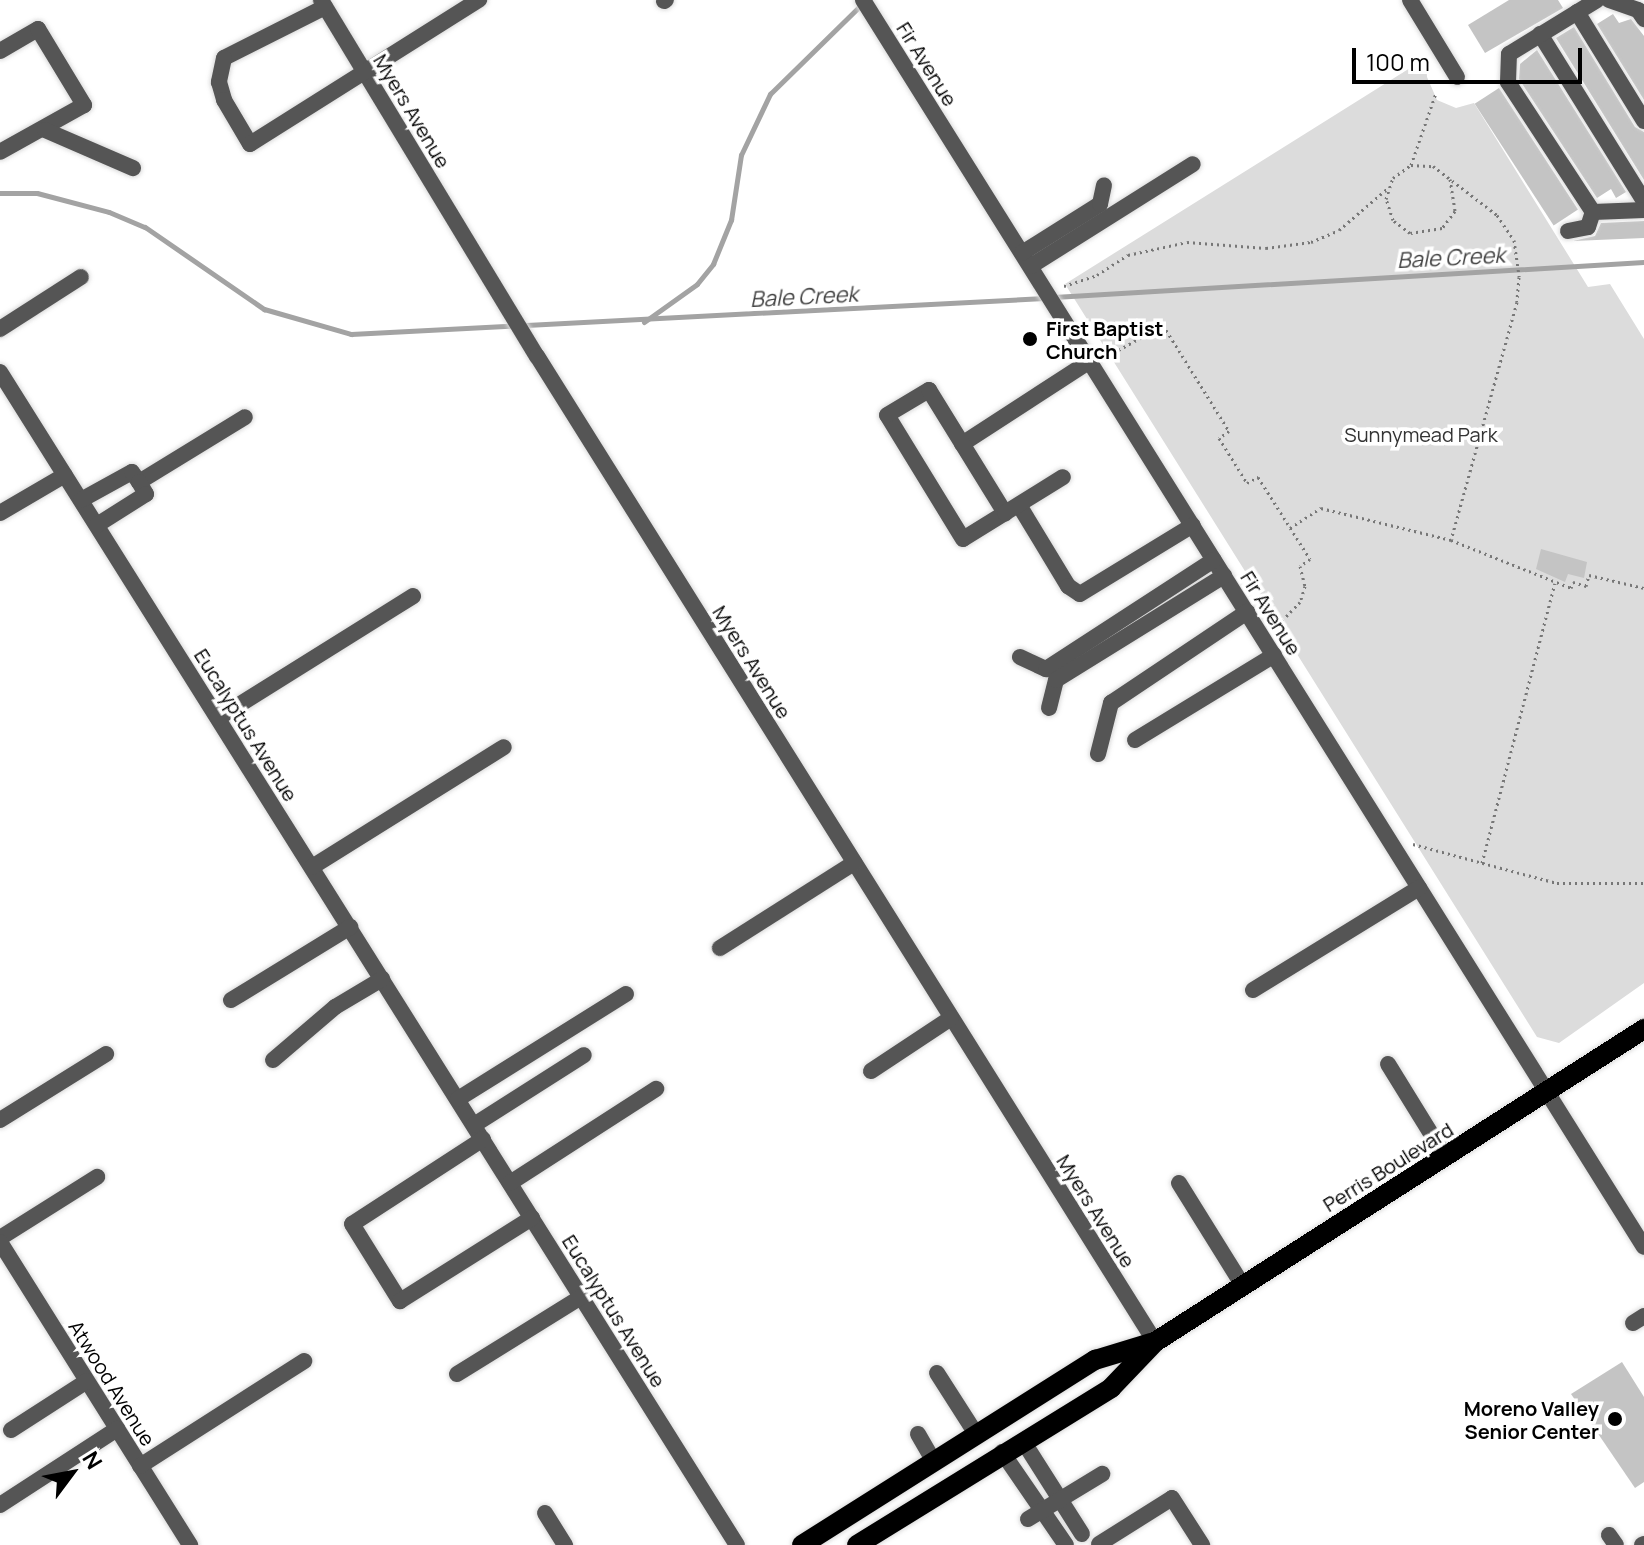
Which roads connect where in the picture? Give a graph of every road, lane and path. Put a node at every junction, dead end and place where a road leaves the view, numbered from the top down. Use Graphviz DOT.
graph roads {
  1 [pos="479,0"];
  2 [pos="863,0"];
  3 [pos="1410,0"];
  4 [pos="1597,0"];
  5 [pos="1609,0"];
  6 [pos="323,4"];
  7 [pos="1577,12"];
  8 [pos="1644,19"];
  9 [pos="1540,34"];
  10 [pos="0,51"];
  11 [pos="365,71"];
  12 [pos="1457,77"];
  13 [pos="1436,93"];
  14 [pos="1644,121"];
  15 [pos="45,130"];
  16 [pos="0,152"];
  17 [pos="1193,164"];
  18 [pos="1408,167"];
  19 [pos="133,168"];
  20 [pos="1409,174"];
  21 [pos="1450,179"];
  22 [pos="1104,185"];
  23 [pos="1388,188"];
  24 [pos="1644,201"];
  25 [pos="1644,210"];
  26 [pos="1593,212"];
  27 [pos="1568,231"];
  28 [pos="1026,260"];
  29 [pos="81,277"];
  30 [pos="1064,286"];
  31 [pos="0,329"];
  32 [pos="1108,356"];
  33 [pos="1090,361"];
  34 [pos="0,372"];
  35 [pos="245,417"];
  36 [pos="962,444"];
  37 [pos="65,475"];
  38 [pos="1063,477"];
  39 [pos="139,482"];
  40 [pos="81,500"];
  41 [pos="1012,509"];
  42 [pos="0,513"];
  43 [pos="97,525"];
  44 [pos="1193,525"];
  45 [pos="1290,528"];
  46 [pos="1451,540"];
  47 [pos="1214,560"];
  48 [pos="1224,576"];
  49 [pos="1557,582"];
  50 [pos="1644,588"];
  51 [pos="413,596"];
  52 [pos="1247,612"];
  53 [pos="1277,626"];
  54 [pos="1274,655"];
  55 [pos="1020,657"];
  56 [pos="1049,708"];
  57 [pos="218,718"];
  58 [pos="1135,740"];
  59 [pos="504,747"];
  60 [pos="1098,754"];
  61 [pos="1413,844"];
  62 [pos="854,863"];
  63 [pos="1482,863"];
  64 [pos="312,867"];
  65 [pos="1644,883"];
  66 [pos="1419,888"];
  67 [pos="350,927"];
  68 [pos="720,948"];
  69 [pos="382,979"];
  70 [pos="1253,990"];
  71 [pos="626,994"];
  72 [pos="231,1000"];
  73 [pos="951,1018"];
  74 [pos="1644,1029"];
  75 [pos="106,1054"];
  76 [pos="584,1055"];
  77 [pos="273,1060"];
  78 [pos="1388,1064"];
  79 [pos="871,1071"];
  80 [pos="656,1089"];
  81 [pos="1548,1094"];
  82 [pos="458,1099"];
  83 [pos="0,1120"];
  84 [pos="478,1132"];
  85 [pos="1446,1158"];
  86 [pos="97,1177"];
  87 [pos="510,1183"];
  88 [pos="1179,1183"];
  89 [pos="532,1218"];
  90 [pos="0,1240"];
  91 [pos="1644,1247"];
  92 [pos="1243,1286"];
  93 [pos="581,1297"];
  94 [pos="1155,1342"];
  95 [pos="304,1361"];
  96 [pos="937,1373"];
  97 [pos="457,1374"];
  98 [pos="87,1381"];
  99 [pos="117,1429"];
  100 [pos="11,1430"];
  101 [pos="918,1434"];
  102 [pos="976,1434"];
  103 [pos="1023,1441"];
  104 [pos="1002,1452"];
  105 [pos="934,1462"];
  106 [pos="140,1466"];
  107 [pos="1102,1474"];
  108 [pos="1061,1499"];
  109 [pos="0,1505"];
  110 [pos="1043,1510"];
  111 [pos="545,1513"];
  112 [pos="1028,1519"];
  113 [pos="1082,1534"];
  114 [pos="1100,1544"];
  115 [pos="190,1545"];
  116 [pos="565,1545"];
  117 [pos="737,1545"];
  118 [pos="802,1545"];
  119 [pos="857,1545"];
  120 [pos="1067,1545"];
  121 [pos="1202,1545"];
  1 -- 11 [label="street"];
  2 -- 28 [label="street, Fir Avenue"];
  3 -- 12 [label="street"];
  4 -- 7 [label="street"];
  5 -- 8 [label="street"];
  6 -- 11 [label="street, Myers Avenue"];
  6 -- 11 [label="street"];
  7 -- 9 [label="street"];
  7 -- 14 [label="street"];
  9 -- 24 [label="street"];
  9 -- 26 [label="street"];
  10 -- 15 [label="street"];
  11 -- 62 [label="street, Myers Avenue"];
  13 -- 18 [label="path"];
  15 -- 16 [label="street"];
  15 -- 19 [label="street"];
  17 -- 28 [label="street"];
  18 -- 20 [label="path"];
  18 -- 21 [label="path"];
  18 -- 23 [label="path"];
  21 -- 23 [label="path"];
  21 -- 46 [label="path"];
  22 -- 28 [label="street"];
  23 -- 30 [label="path"];
  25 -- 26 [label="street"];
  26 -- 27 [label="street"];
  28 -- 33 [label="street, Fir Avenue"];
  29 -- 31 [label="street"];
  32 -- 45 [label="path"];
  33 -- 36 [label="street"];
  33 -- 44 [label="street, Fir Avenue"];
  34 -- 37 [label="street, Eucalyptus Avenue"];
  35 -- 39 [label="street"];
  36 -- 41 [label="street"];
  36 -- 41 [label="street"];
  37 -- 40 [label="street, Eucalyptus Avenue"];
  37 -- 42 [label="street"];
  38 -- 41 [label="street"];
  39 -- 40 [label="street"];
  39 -- 43 [label="street"];
  40 -- 43 [label="street, Eucalyptus Avenue"];
  41 -- 44 [label="street"];
  43 -- 57 [label="street, Eucalyptus Avenue"];
  44 -- 47 [label="street, Fir Avenue"];
  45 -- 46 [label="path"];
  45 -- 53 [label="path"];
  46 -- 49 [label="path"];
  47 -- 48 [label="street, Fir Avenue"];
  47 -- 55 [label="street"];
  48 -- 52 [label="street, Fir Avenue"];
  48 -- 56 [label="street"];
  49 -- 50 [label="path"];
  49 -- 63 [label="path"];
  51 -- 57 [label="street"];
  52 -- 54 [label="street, Fir Avenue"];
  52 -- 60 [label="street"];
  54 -- 58 [label="street"];
  54 -- 66 [label="street, Fir Avenue"];
  57 -- 64 [label="street, Eucalyptus Avenue"];
  59 -- 64 [label="street"];
  61 -- 63 [label="path"];
  62 -- 68 [label="street"];
  62 -- 73 [label="street, Myers Avenue"];
  63 -- 65 [label="path"];
  64 -- 67 [label="street, Eucalyptus Avenue"];
  66 -- 70 [label="street"];
  66 -- 81 [label="street, Fir Avenue"];
  67 -- 69 [label="street, Eucalyptus Avenue"];
  67 -- 72 [label="street"];
  69 -- 77 [label="street"];
  69 -- 82 [label="street, Eucalyptus Avenue"];
  71 -- 82 [label="street"];
  73 -- 79 [label="street"];
  73 -- 94 [label="street, Myers Avenue"];
  74 -- 81 [label="main road, Perris Boulevard"];
  75 -- 83 [label="street"];
  76 -- 84 [label="street"];
  78 -- 85 [label="street"];
  80 -- 87 [label="street"];
  81 -- 85 [label="main road, Perris Boulevard"];
  81 -- 91 [label="street, Fir Avenue"];
  82 -- 84 [label="street, Eucalyptus Avenue"];
  84 -- 87 [label="street, Eucalyptus Avenue"];
  84 -- 89 [label="street"];
  85 -- 92 [label="main road, Perris Boulevard"];
  86 -- 90 [label="street"];
  87 -- 89 [label="street, Eucalyptus Avenue"];
  88 -- 92 [label="street"];
  89 -- 93 [label="street, Eucalyptus Avenue"];
  90 -- 98 [label="street, Atwood Avenue"];
  92 -- 94 [label="main road, Perris Boulevard"];
  93 -- 97 [label="street"];
  93 -- 117 [label="street, Eucalyptus Avenue"];
  94 -- 102 [label="main road, Perris Boulevard"];
  94 -- 103 [label="main road, Perris Boulevard"];
  95 -- 106 [label="street"];
  96 -- 102 [label="street"];
  98 -- 99 [label="street, Atwood Avenue"];
  98 -- 100 [label="street"];
  99 -- 106 [label="street, Atwood Avenue"];
  99 -- 109 [label="street"];
  101 -- 105 [label="street"];
  102 -- 105 [label="main road, Perris Boulevard"];
  103 -- 104 [label="main road, Perris Boulevard"];
  103 -- 108 [label="street"];
  104 -- 110 [label="street"];
  104 -- 119 [label="main road, Perris Boulevard"];
  105 -- 118 [label="main road, Perris Boulevard"];
  106 -- 115 [label="street, Atwood Avenue"];
  107 -- 108 [label="street"];
  108 -- 110 [label="street"];
  108 -- 113 [label="street"];
  110 -- 112 [label="street"];
  110 -- 120 [label="street"];
  111 -- 116 [label="street"];
  113 -- 114 [label="street"];
  113 -- 120 [label="street"];
  114 -- 121 [label="street"];
}
